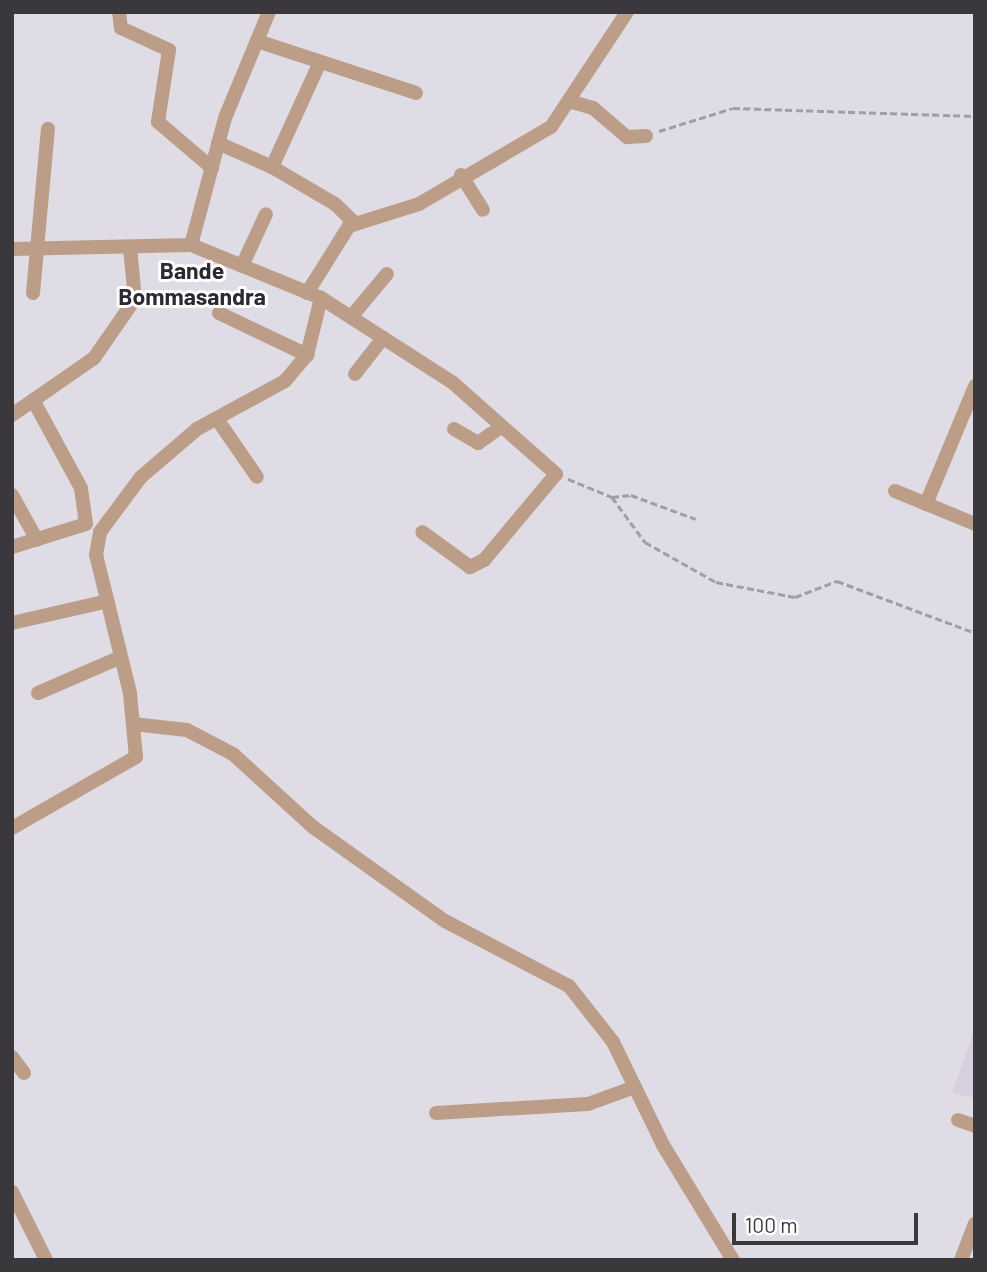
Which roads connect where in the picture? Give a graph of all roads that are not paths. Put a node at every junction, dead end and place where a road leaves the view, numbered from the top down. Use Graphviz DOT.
graph roads {
  1 [pos="269,12"];
  2 [pos="627,12"];
  3 [pos="117,13"];
  4 [pos="260,42"];
  5 [pos="320,62"];
  6 [pos="416,93"];
  7 [pos="572,102"];
  8 [pos="48,129"];
  9 [pos="646,136"];
  10 [pos="218,143"];
  11 [pos="272,167"];
  12 [pos="212,168"];
  13 [pos="461,175"];
  14 [pos="483,210"];
  15 [pos="266,214"];
  16 [pos="356,224"];
  17 [pos="191,245"];
  18 [pos="130,248"];
  19 [pos="12,249"];
  20 [pos="40,249"];
  21 [pos="242,266"];
  22 [pos="387,274"];
  23 [pos="33,293"];
  24 [pos="314,295"];
  25 [pos="219,313"];
  26 [pos="351,317"];
  27 [pos="383,338"];
  28 [pos="307,355"];
  29 [pos="355,374"];
  30 [pos="975,386"];
  31 [pos="33,400"];
  32 [pos="12,415"];
  33 [pos="217,419"];
  34 [pos="502,426"];
  35 [pos="454,429"];
  36 [pos="257,477"];
  37 [pos="895,491"];
  38 [pos="12,495"];
  39 [pos="926,504"];
  40 [pos="86,524"];
  41 [pos="975,524"];
  42 [pos="100,532"];
  43 [pos="422,532"];
  44 [pos="37,540"];
  45 [pos="12,547"];
  46 [pos="107,601"];
  47 [pos="12,623"];
  48 [pos="121,657"];
  49 [pos="38,693"];
  50 [pos="132,723"];
  51 [pos="12,828"];
  52 [pos="12,1057"];
  53 [pos="24,1073"];
  54 [pos="635,1087"];
  55 [pos="436,1113"];
  56 [pos="958,1120"];
  57 [pos="975,1126"];
  58 [pos="12,1192"];
  59 [pos="975,1224"];
  60 [pos="46,1260"];
  61 [pos="733,1260"];
  62 [pos="961,1260"];
  1 -- 4 [label="street"];
  2 -- 7 [label="street"];
  3 -- 12 [label="street"];
  4 -- 5 [label="street"];
  4 -- 10 [label="street"];
  5 -- 6 [label="street"];
  5 -- 11 [label="street"];
  7 -- 9 [label="street"];
  7 -- 13 [label="street"];
  8 -- 20 [label="street"];
  10 -- 11 [label="street"];
  10 -- 12 [label="street"];
  11 -- 16 [label="street"];
  12 -- 17 [label="street"];
  13 -- 14 [label="street"];
  13 -- 16 [label="street"];
  15 -- 21 [label="street"];
  16 -- 24 [label="street"];
  17 -- 18 [label="street"];
  17 -- 21 [label="street"];
  18 -- 20 [label="street"];
  18 -- 31 [label="street"];
  19 -- 20 [label="street"];
  20 -- 23 [label="street"];
  21 -- 24 [label="street"];
  22 -- 26 [label="street"];
  24 -- 26 [label="street"];
  24 -- 28 [label="street"];
  25 -- 28 [label="street"];
  26 -- 27 [label="street"];
  27 -- 29 [label="street"];
  27 -- 34 [label="street"];
  28 -- 33 [label="street"];
  30 -- 39 [label="street"];
  31 -- 32 [label="street"];
  31 -- 40 [label="street"];
  33 -- 36 [label="street"];
  33 -- 42 [label="street"];
  34 -- 35 [label="street"];
  34 -- 43 [label="street"];
  37 -- 39 [label="street"];
  38 -- 44 [label="street"];
  39 -- 41 [label="street"];
  40 -- 42 [label="street"];
  40 -- 44 [label="street"];
  42 -- 46 [label="street"];
  44 -- 45 [label="street"];
  46 -- 47 [label="street"];
  46 -- 48 [label="street"];
  48 -- 49 [label="street"];
  48 -- 50 [label="street"];
  50 -- 51 [label="street"];
  50 -- 54 [label="street"];
  52 -- 53 [label="street"];
  54 -- 55 [label="street"];
  54 -- 61 [label="street"];
  56 -- 57 [label="street"];
  58 -- 60 [label="street"];
  59 -- 62 [label="street"];
}
